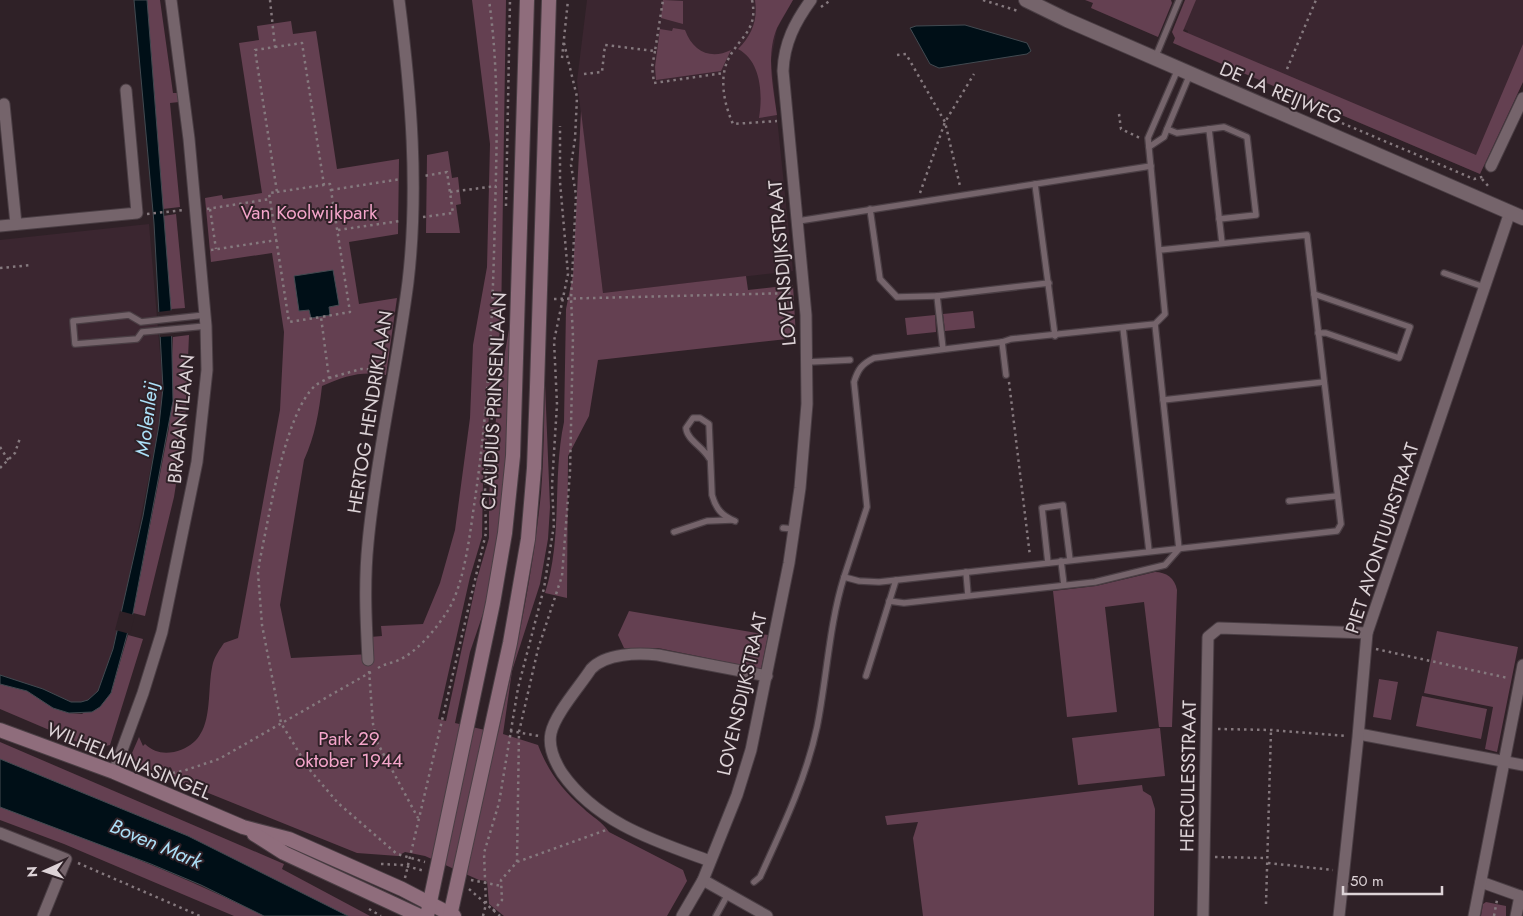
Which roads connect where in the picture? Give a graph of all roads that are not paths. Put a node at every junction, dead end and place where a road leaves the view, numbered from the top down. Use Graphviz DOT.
graph roads {
  1 [pos="171,0"];
  2 [pos="399,0"];
  3 [pos="527,0"];
  4 [pos="549,0"];
  5 [pos="811,0"];
  6 [pos="1026,0"];
  7 [pos="1179,0"];
  8 [pos="1155,58"];
  9 [pos="1184,71"];
  10 [pos="126,90"];
  11 [pos="1523,98"];
  12 [pos="4,104"];
  13 [pos="1167,129"];
  14 [pos="1209,129"];
  15 [pos="1149,142"];
  16 [pos="1151,166"];
  17 [pos="1491,166"];
  18 [pos="1035,184"];
  19 [pos="870,209"];
  20 [pos="1517,215"];
  21 [pos="798,220"];
  22 [pos="1219,220"];
  23 [pos="16,224"];
  24 [pos="0,226"];
  25 [pos="1222,243"];
  26 [pos="1160,250"];
  27 [pos="1444,272"];
  28 [pos="1049,283"];
  29 [pos="1484,287"];
  30 [pos="1314,294"];
  31 [pos="937,296"];
  32 [pos="206,321"];
  33 [pos="141,322"];
  34 [pos="1155,324"];
  35 [pos="1123,328"];
  36 [pos="142,332"];
  37 [pos="1318,333"];
  38 [pos="1055,336"];
  39 [pos="1002,342"];
  40 [pos="943,349"];
  41 [pos="850,360"];
  42 [pos="808,362"];
  43 [pos="1006,375"];
  44 [pos="1324,382"];
  45 [pos="1163,400"];
  46 [pos="709,458"];
  47 [pos="1337,496"];
  48 [pos="1289,501"];
  49 [pos="674,532"];
  50 [pos="1179,549"];
  51 [pos="1149,551"];
  52 [pos="1070,560"];
  53 [pos="1061,562"];
  54 [pos="1048,563"];
  55 [pos="966,572"];
  56 [pos="844,576"];
  57 [pos="896,580"];
  58 [pos="1064,585"];
  59 [pos="968,595"];
  60 [pos="889,601"];
  61 [pos="1367,633"];
  62 [pos="368,660"];
  63 [pos="1523,665"];
  64 [pos="767,676"];
  65 [pos="866,676"];
  66 [pos="0,730"];
  67 [pos="1359,735"];
  68 [pos="1506,762"];
  69 [pos="1523,764"];
  70 [pos="114,772"];
  71 [pos="243,827"];
  72 [pos="0,833"];
  73 [pos="710,861"];
  74 [pos="703,880"];
  75 [pos="754,882"];
  76 [pos="1481,882"];
  77 [pos="728,894"];
  78 [pos="1522,897"];
  79 [pos="428,910"];
  80 [pos="452,915"];
  81 [pos="43,916"];
  82 [pos="420,916"];
  83 [pos="682,916"];
  84 [pos="716,916"];
  85 [pos="767,916"];
  86 [pos="1203,916"];
  87 [pos="1339,916"];
  88 [pos="1474,916"];
  89 [pos="1516,916"];
  1 -- 32 [label="street, BRABANTLAAN"];
  2 -- 62 [label="street, HERTOG HENDRIKLAAN"];
  3 -- 79 [label="main road, CLAUDIUS PRINSENLAAN"];
  4 -- 80 [label="main road"];
  5 -- 21 [label="street, LOVENSDIJKSTRAAT"];
  6 -- 8 [label="street, DE LA REIJWEG"];
  7 -- 8 [label="lane"];
  8 -- 9 [label="street, DE LA REIJWEG"];
  9 -- 13 [label="lane"];
  9 -- 15 [label="lane"];
  9 -- 20 [label="street, DE LA REIJWEG"];
  10 -- 23 [label="street"];
  11 -- 17 [label="street"];
  12 -- 23 [label="street"];
  13 -- 14 [label="lane"];
  13 -- 15 [label="lane"];
  14 -- 22 [label="lane"];
  14 -- 22 [label="lane"];
  15 -- 16 [label="lane"];
  16 -- 18 [label="lane"];
  16 -- 26 [label="lane"];
  18 -- 19 [label="lane"];
  18 -- 28 [label="lane"];
  19 -- 21 [label="lane"];
  19 -- 31 [label="lane"];
  20 -- 29 [label="street, PIET AVONTUURSTRAAT"];
  21 -- 42 [label="street, LOVENSDIJKSTRAAT"];
  22 -- 25 [label="lane"];
  23 -- 24 [label="street"];
  25 -- 26 [label="lane"];
  25 -- 30 [label="lane"];
  26 -- 34 [label="lane"];
  27 -- 29 [label="lane"];
  28 -- 31 [label="lane"];
  28 -- 38 [label="lane"];
  29 -- 61 [label="street, PIET AVONTUURSTRAAT"];
  30 -- 37 [label="lane"];
  30 -- 37 [label="lane"];
  31 -- 40 [label="lane"];
  32 -- 33 [label="lane"];
  32 -- 36 [label="lane"];
  32 -- 70 [label="street, BRABANTLAAN"];
  33 -- 36 [label="lane"];
  33 -- 36 [label="lane"];
  34 -- 35 [label="lane"];
  34 -- 45 [label="lane"];
  35 -- 38 [label="lane"];
  35 -- 51 [label="lane"];
  37 -- 44 [label="lane"];
  38 -- 39 [label="lane"];
  39 -- 40 [label="lane"];
  39 -- 43 [label="lane"];
  40 -- 56 [label="lane"];
  41 -- 42 [label="lane"];
  42 -- 64 [label="street, LOVENSDIJKSTRAAT"];
  44 -- 45 [label="lane"];
  44 -- 47 [label="lane"];
  45 -- 50 [label="lane"];
  46 -- 46 [label="lane"];
  46 -- 49 [label="lane"];
  47 -- 48 [label="lane"];
  47 -- 50 [label="lane"];
  50 -- 51 [label="lane"];
  50 -- 58 [label="lane"];
  51 -- 52 [label="lane"];
  52 -- 53 [label="lane"];
  52 -- 54 [label="lane"];
  53 -- 54 [label="lane"];
  53 -- 58 [label="lane"];
  54 -- 55 [label="lane"];
  55 -- 57 [label="lane"];
  55 -- 59 [label="lane"];
  56 -- 57 [label="lane"];
  56 -- 75 [label="lane"];
  57 -- 60 [label="lane"];
  58 -- 59 [label="lane"];
  59 -- 60 [label="lane"];
  60 -- 65 [label="lane"];
  61 -- 67 [label="street, PIET AVONTUURSTRAAT"];
  61 -- 86 [label="street, HERCULESSTRAAT"];
  63 -- 68 [label="street"];
  64 -- 73 [label="street, LOVENSDIJKSTRAAT"];
  64 -- 73 [label="street"];
  66 -- 70 [label="main road, WILHELMINASINGEL"];
  67 -- 68 [label="street"];
  67 -- 87 [label="street, PIET AVONTUURSTRAAT"];
  68 -- 69 [label="street"];
  68 -- 76 [label="street"];
  70 -- 71 [label="main road, WILHELMINASINGEL"];
  71 -- 79 [label="main road, WILHELMINASINGEL"];
  71 -- 82 [label="main road, WILHELMINASINGEL"];
  72 -- 81 [label="street"];
  73 -- 74 [label="street, LOVENSDIJKSTRAAT"];
  74 -- 77 [label="street"];
  74 -- 83 [label="street, LOVENSDIJKSTRAAT"];
  76 -- 78 [label="street"];
  76 -- 88 [label="street"];
  77 -- 84 [label="lane"];
  77 -- 85 [label="street"];
  78 -- 89 [label="street"];
  79 -- 80 [label="main road, WILHELMINASINGEL"];
}
